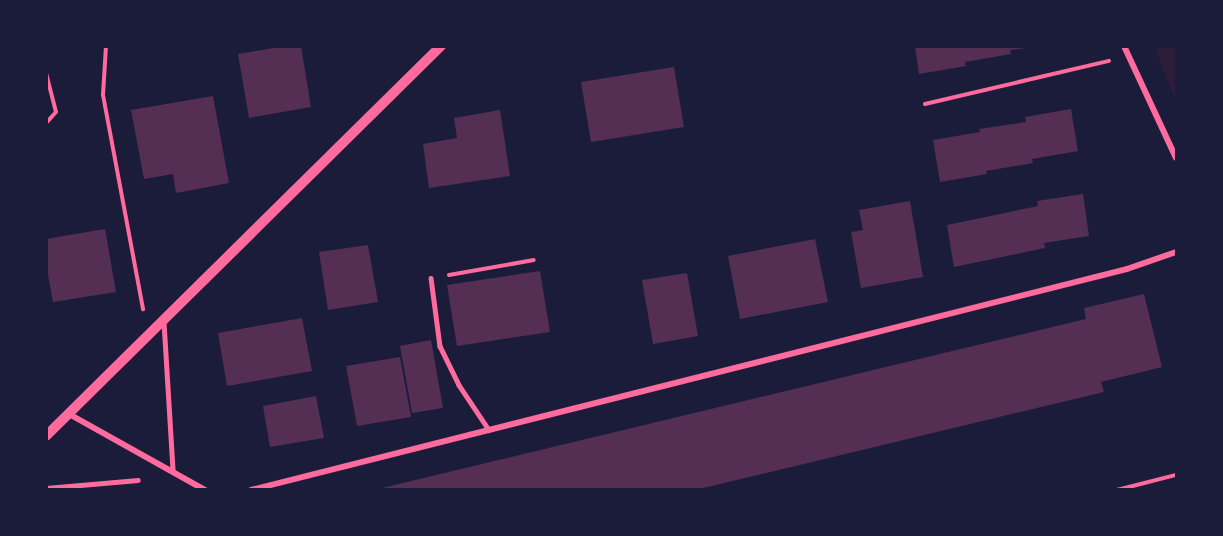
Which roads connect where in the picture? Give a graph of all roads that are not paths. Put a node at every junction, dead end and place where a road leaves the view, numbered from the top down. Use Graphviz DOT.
graph roads {
  1 [pos="441,46"];
  2 [pos="1124,46"];
  3 [pos="1176,158"];
  4 [pos="1176,252"];
  5 [pos="431,278"];
  6 [pos="164,322"];
  7 [pos="68,413"];
  8 [pos="489,430"];
  9 [pos="46,436"];
  10 [pos="173,471"];
  11 [pos="138,480"];
  12 [pos="46,488"];
  13 [pos="205,489"];
  14 [pos="251,489"];
  1 -- 6 [label="street"];
  2 -- 3 [label="street"];
  4 -- 8 [label="street"];
  5 -- 8 [label="lane"];
  6 -- 7 [label="street"];
  6 -- 10 [label="lane"];
  7 -- 9 [label="street"];
  7 -- 10 [label="street"];
  8 -- 14 [label="street"];
  10 -- 13 [label="street"];
  11 -- 12 [label="lane"];
}
